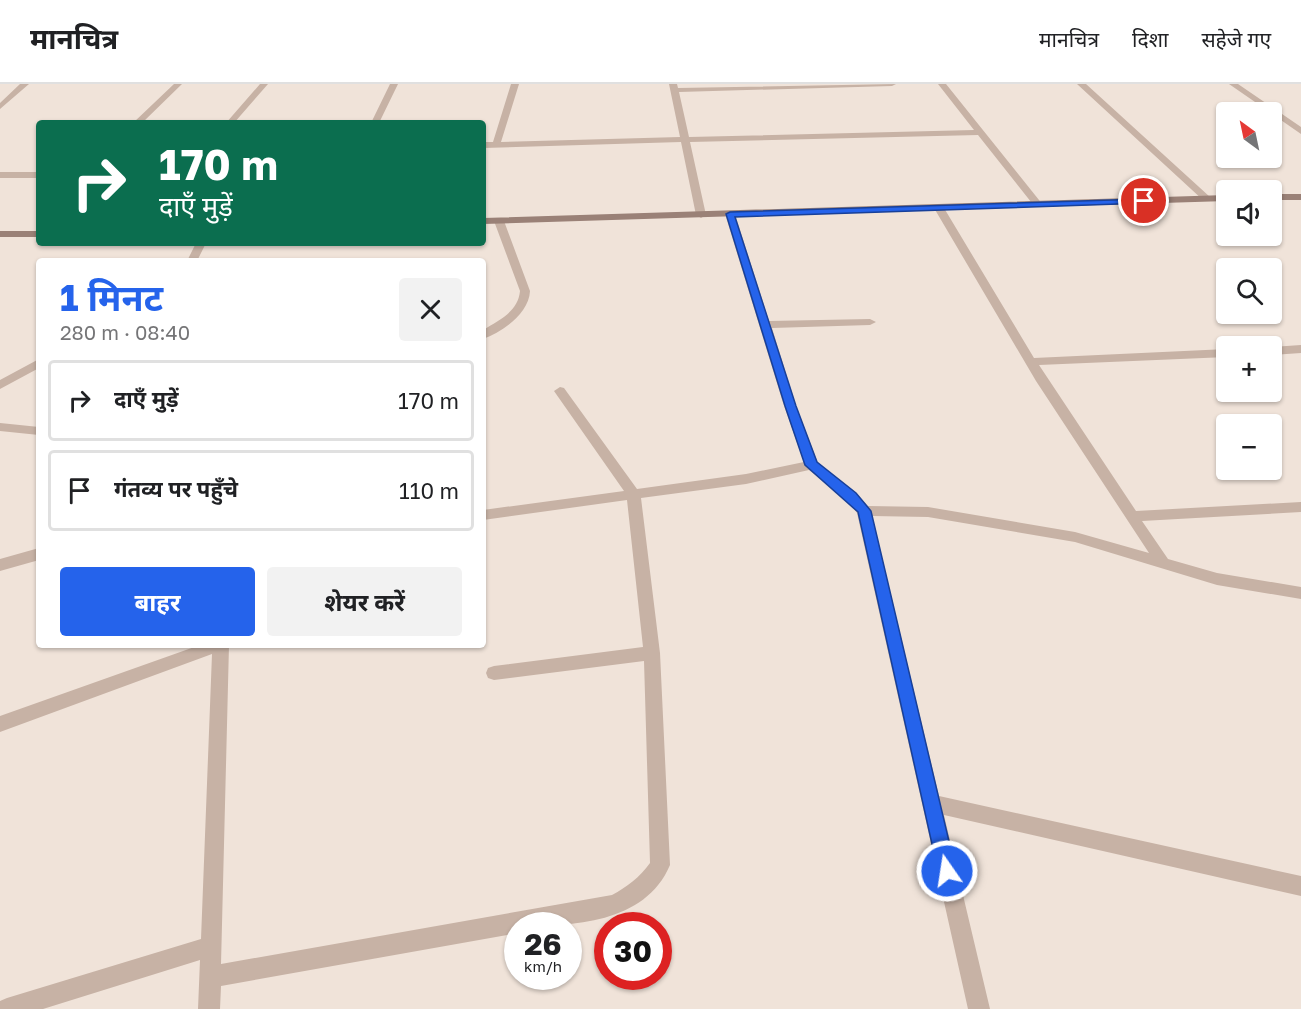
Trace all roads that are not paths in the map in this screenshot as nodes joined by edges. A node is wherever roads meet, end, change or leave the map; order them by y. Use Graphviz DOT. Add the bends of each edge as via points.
graph roads {
  1 [pos="25,84"];
  2 [pos="178,84"];
  3 [pos="264,84"];
  4 [pos="394,84"];
  5 [pos="515,84"];
  6 [pos="892,84"];
  7 [pos="942,84"];
  8 [pos="1081,84"];
  9 [pos="1233,84"];
  10 [pos="674,87"];
  11 [pos="0,107"];
  12 [pos="140,120"];
  13 [pos="233,120"];
  14 [pos="376,120"];
  15 [pos="1301,131"];
  16 [pos="981,132"];
  17 [pos="686,141"];
  18 [pos="486,145"];
  19 [pos="496,145"];
  20 [pos="0,175"];
  21 [pos="36,175"];
  22 [pos="1282,197"];
  23 [pos="1301,197"];
  24 [pos="1207,199"];
  25 [pos="1216,199"];
  26 [pos="1038,205"];
  27 [pos="939,208"];
  28 [pos="730,214"];
  29 [pos="701,215"];
  30 [pos="486,221"];
  31 [pos="499,221"];
  32 [pos="0,234"];
  33 [pos="36,234"];
  34 [pos="870,322"];
  35 [pos="766,325"];
  36 [pos="486,333"];
  37 [pos="1301,350"];
  38 [pos="1282,351"];
  39 [pos="1216,354"];
  40 [pos="1031,362"];
  41 [pos="36,365"];
  42 [pos="0,385"];
  43 [pos="560,391"];
  44 [pos="0,427"];
  45 [pos="36,431"];
  46 [pos="812,465"];
  47 [pos="634,495"];
  48 [pos="1301,507"];
  49 [pos="864,511"];
  50 [pos="486,515"];
  51 [pos="1132,516"];
  52 [pos="36,555"];
  53 [pos="1163,563"];
  54 [pos="0,564"];
  55 [pos="1301,592"];
  56 [pos="212,648"];
  57 [pos="220,648"];
  58 [pos="652,653"];
  59 [pos="494,673"];
  60 [pos="0,724"];
  61 [pos="931,803"];
  62 [pos="1301,886"];
  63 [pos="211,946"];
  64 [pos="210,977"];
  65 [pos="7,1009"];
  66 [pos="209,1009"];
  67 [pos="978,1009"];
  1 -- 11 [label="street"];
  2 -- 12 [label="street"];
  3 -- 13 [label="street"];
  4 -- 14 [label="street"];
  5 -- 19 [label="street"];
  6 -- 10 [label="street"];
  7 -- 16 [label="street"];
  8 -- 24 [label="street"];
  9 -- 15 [label="street"];
  10 -- 17 [label="street"];
  16 -- 17 [label="street"];
  16 -- 26 [label="street"];
  17 -- 19 [label="street"];
  17 -- 29 [label="street"];
  18 -- 19 [label="street"];
  20 -- 21 [label="street"];
  22 -- 23 [label="street"];
  24 -- 25 [label="street"];
  24 -- 26 [label="street"];
  26 -- 27 [label="street"];
  27 -- 28 [label="street"];
  27 -- 40 [label="street"];
  28 -- 29 [label="street"];
  28 -- 35 [label="street"];
  29 -- 31 [label="street"];
  30 -- 31 [label="street"];
  31 -- 36 [label="street" via="526,300 519,310"];
  32 -- 33 [label="street"];
  34 -- 35 [label="street"];
  35 -- 46 [label="street"];
  37 -- 38 [label="street"];
  39 -- 40 [label="street"];
  40 -- 51 [label="street"];
  41 -- 42 [label="street"];
  43 -- 47 [label="street"];
  44 -- 45 [label="street"];
  46 -- 47 [label="street"];
  46 -- 49 [label="street"];
  47 -- 50 [label="street"];
  47 -- 58 [label="street"];
  48 -- 51 [label="street"];
  49 -- 53 [label="street" via="928,512 1052,532"];
  49 -- 61 [label="street"];
  51 -- 53 [label="street"];
  52 -- 54 [label="street"];
  53 -- 55 [label="street" via="1217,579"];
  56 -- 60 [label="street"];
  57 -- 63 [label="street"];
  58 -- 59 [label="street"];
  58 -- 64 [label="street" via="660,865 638,893 615,905"];
  61 -- 62 [label="street"];
  61 -- 67 [label="street"];
  63 -- 64 [label="street"];
  63 -- 65 [label="street"];
  64 -- 66 [label="street"];
}
